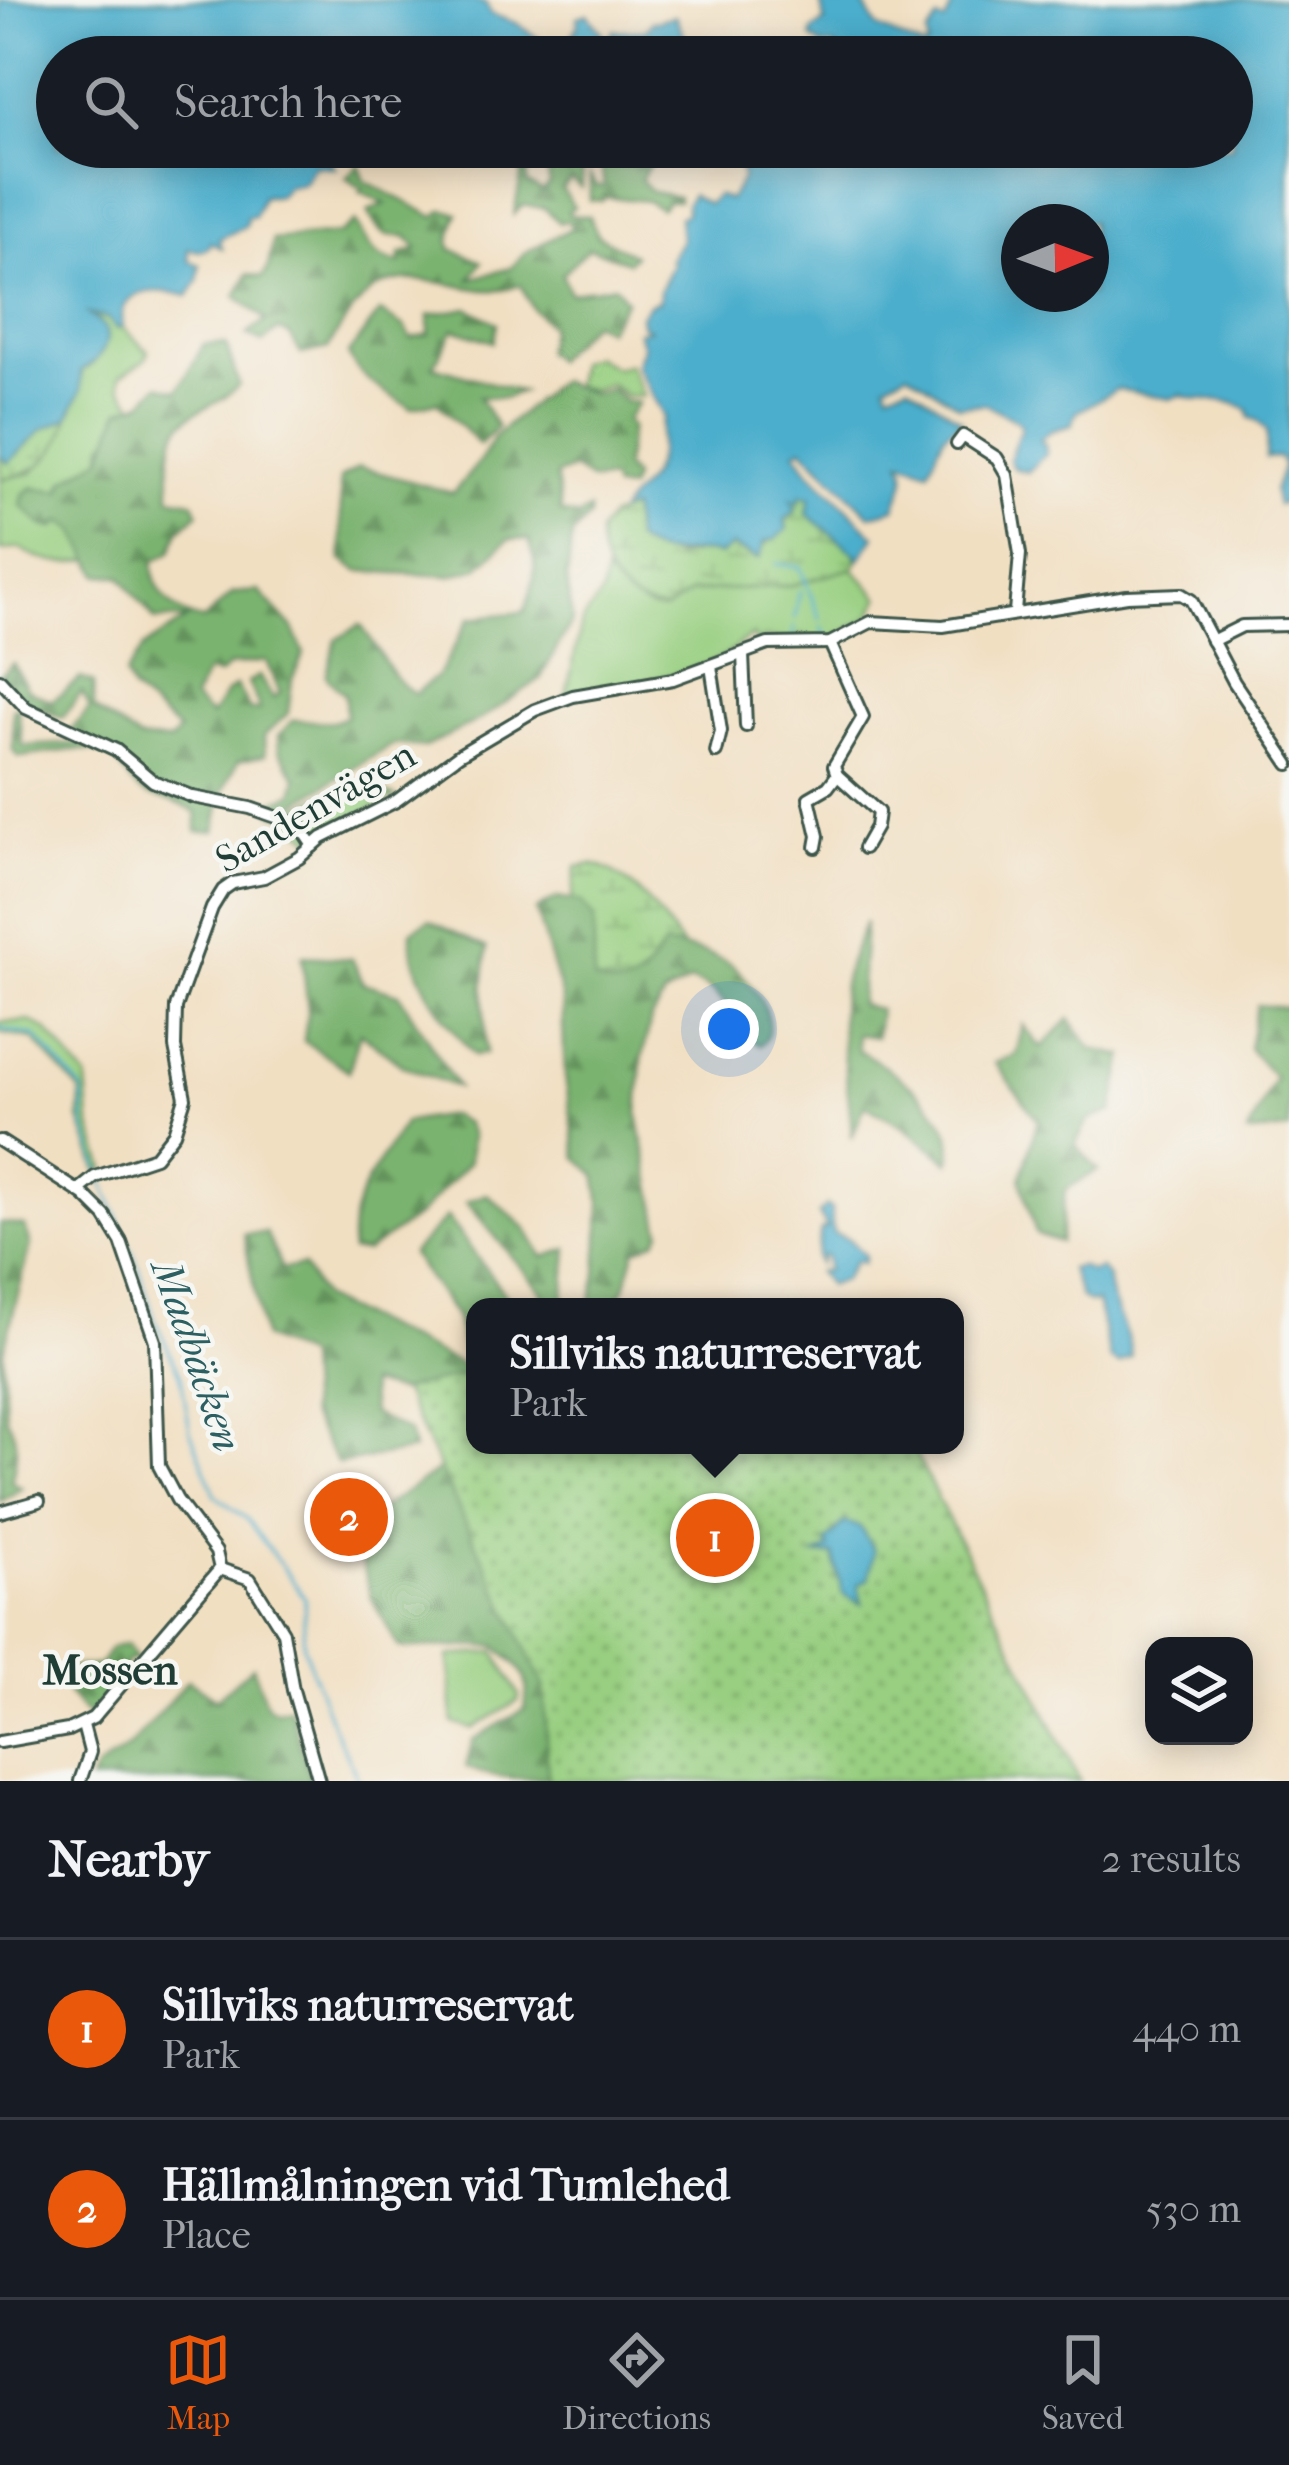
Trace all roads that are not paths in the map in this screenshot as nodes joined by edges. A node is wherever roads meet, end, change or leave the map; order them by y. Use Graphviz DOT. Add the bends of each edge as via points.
graph roads {
  1 [pos="956,444"];
  2 [pos="1015,612"];
  3 [pos="1289,626"];
  4 [pos="1212,641"];
  5 [pos="830,643"];
  6 [pos="743,654"];
  7 [pos="711,666"];
  8 [pos="0,680"];
  9 [pos="746,726"];
  10 [pos="716,752"];
  11 [pos="1289,764"];
  12 [pos="837,775"];
  13 [pos="314,846"];
  14 [pos="816,847"];
  15 [pos="864,848"];
  16 [pos="0,1141"];
  17 [pos="79,1190"];
  18 [pos="39,1501"];
  19 [pos="0,1512"];
  20 [pos="220,1569"];
  21 [pos="82,1725"];
  22 [pos="0,1742"];
  23 [pos="80,1781"];
  24 [pos="319,1781"];
  1 -- 2 [label="street" via="963,436 997,458 1007,475 1019,554"];
  2 -- 4 [label="street, Sandenvägen" via="1180,594"];
  2 -- 5 [label="street, Sandenvägen" via="943,626 871,622"];
  3 -- 4 [label="street" via="1242,626"];
  4 -- 11 [label="street, Sandenvägen"];
  5 -- 6 [label="street, Sandenvägen" via="767,644"];
  5 -- 12 [label="street" via="863,717 835,762"];
  6 -- 7 [label="street, Sandenvägen"];
  6 -- 9 [label="street"];
  7 -- 10 [label="street" via="721,731"];
  7 -- 13 [label="street, Sandenvägen" via="556,700"];
  8 -- 13 [label="street" via="26,708 116,749 153,781 299,825"];
  12 -- 14 [label="street" via="809,798"];
  12 -- 15 [label="street" via="878,812"];
  13 -- 17 [label="street, Sandenvägen" via="219,896 176,1007 186,1088 175,1130 147,1162"];
  16 -- 17 [label="street"];
  17 -- 20 [label="street" via="105,1216 130,1262 155,1341 159,1466"];
  18 -- 19 [label="street"];
  20 -- 21 [label="street"];
  20 -- 24 [label="street" via="250,1579 283,1632"];
  21 -- 22 [label="street"];
  21 -- 23 [label="street" via="90,1752"];
}
